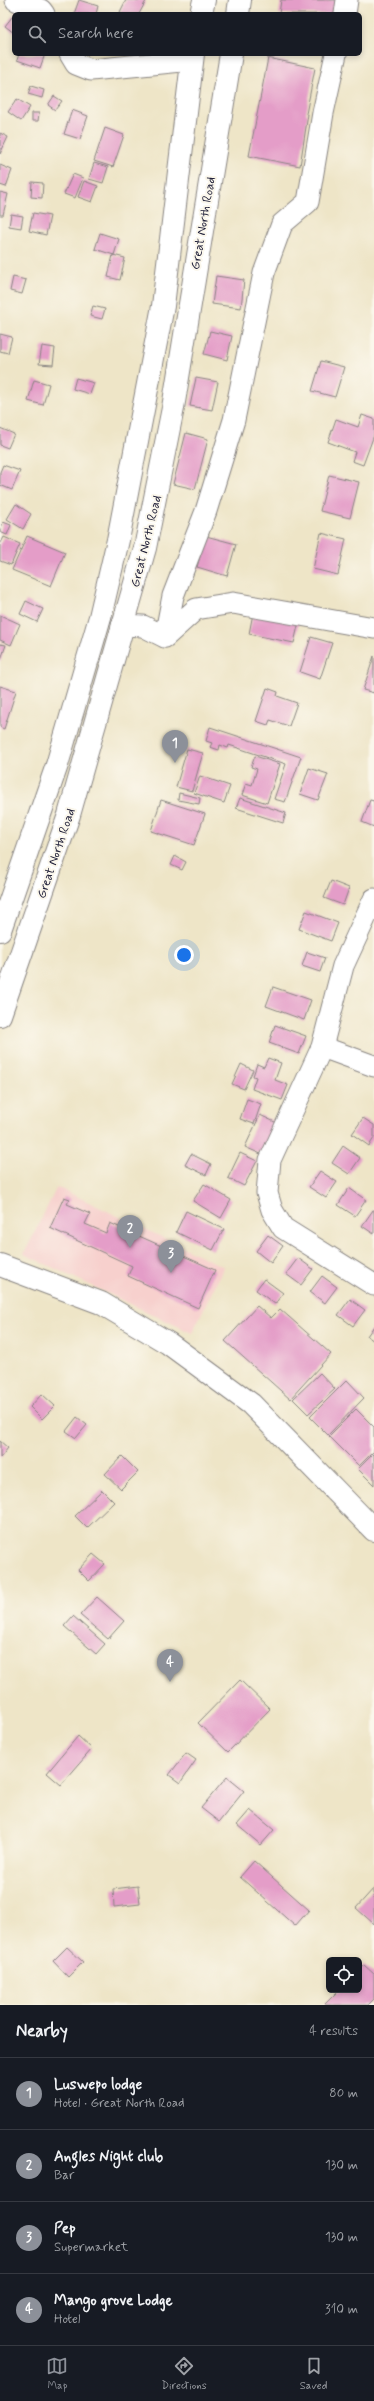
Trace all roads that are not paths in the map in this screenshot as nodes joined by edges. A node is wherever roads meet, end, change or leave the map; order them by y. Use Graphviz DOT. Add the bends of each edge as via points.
graph roads {
  1 [pos="16,0"];
  2 [pos="204,0"];
  3 [pos="240,0"];
  4 [pos="346,0"];
  5 [pos="42,12"];
  6 [pos="201,12"];
  7 [pos="238,12"];
  8 [pos="344,12"];
  9 [pos="71,56"];
  10 [pos="231,56"];
  11 [pos="336,56"];
  12 [pos="193,57"];
  13 [pos="122,625"];
  14 [pos="374,628"];
  15 [pos="164,637"];
  16 [pos="374,899"];
  17 [pos="0,930"];
  18 [pos="0,1015"];
  19 [pos="322,1047"];
  20 [pos="374,1066"];
  21 [pos="0,1265"];
  22 [pos="374,1285"];
  23 [pos="374,1530"];
  1 -- 5 [label="street"];
  2 -- 6 [label="main road"];
  3 -- 7 [label="main road"];
  4 -- 8 [label="street"];
  9 -- 12 [label="street" via="76,64 91,70"];
  10 -- 13 [label="main road, Great North Road" via="161,473 145,548"];
  11 -- 15 [label="street" via="308,202 282,224 264,273 234,420 206,511 173,596"];
  12 -- 17 [label="main road, Great North Road" via="163,306 118,540 100,617 57,765"];
  13 -- 15 [label="street" via="143,626"];
  13 -- 18 [label="main road, Great North Road" via="69,815"];
  14 -- 15 [label="street" via="234,603 196,609"];
  16 -- 19 [label="street" via="342,966"];
  19 -- 20 [label="street"];
  19 -- 22 [label="street" via="270,1160 267,1193 272,1210 283,1228"];
  21 -- 23 [label="main road" via="101,1303 168,1343 251,1404"];
}
